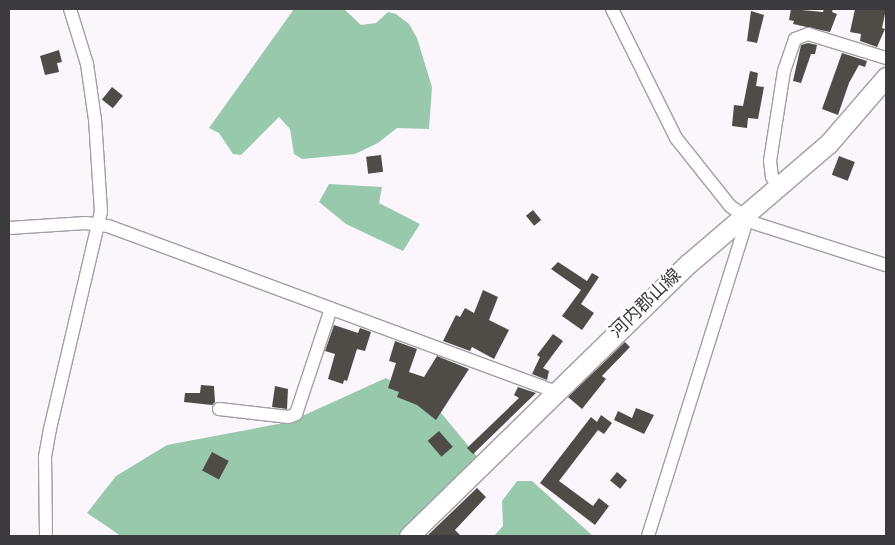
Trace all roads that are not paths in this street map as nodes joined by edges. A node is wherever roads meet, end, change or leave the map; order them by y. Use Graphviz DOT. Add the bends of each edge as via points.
graph roads {
  1 [pos="70,9"];
  2 [pos="612,9"];
  3 [pos="886,58"];
  4 [pos="886,77"];
  5 [pos="778,187"];
  6 [pos="745,219"];
  7 [pos="97,224"];
  8 [pos="9,228"];
  9 [pos="886,266"];
  10 [pos="331,309"];
  11 [pos="556,392"];
  12 [pos="219,409"];
  13 [pos="46,536"];
  14 [pos="410,536"];
  15 [pos="648,536"];
  1 -- 7 [label="street" via="87,64 95,120 101,197"];
  2 -- 6 [label="street" via="676,138 730,206"];
  3 -- 5 [label="street" via="808,34 795,40 784,71 770,161 772,177"];
  4 -- 5 [label="main road, 河内郡山線" via="828,144"];
  5 -- 6 [label="main road, 河内郡山線"];
  6 -- 9 [label="street"];
  6 -- 11 [label="main road, 河内郡山線" via="655,295"];
  6 -- 15 [label="street"];
  7 -- 8 [label="street"];
  7 -- 10 [label="street"];
  7 -- 13 [label="street" via="50,429 46,457"];
  10 -- 11 [label="street"];
  10 -- 12 [label="street" via="296,414 289,417"];
  11 -- 14 [label="main road, 河内郡山線"];
}
